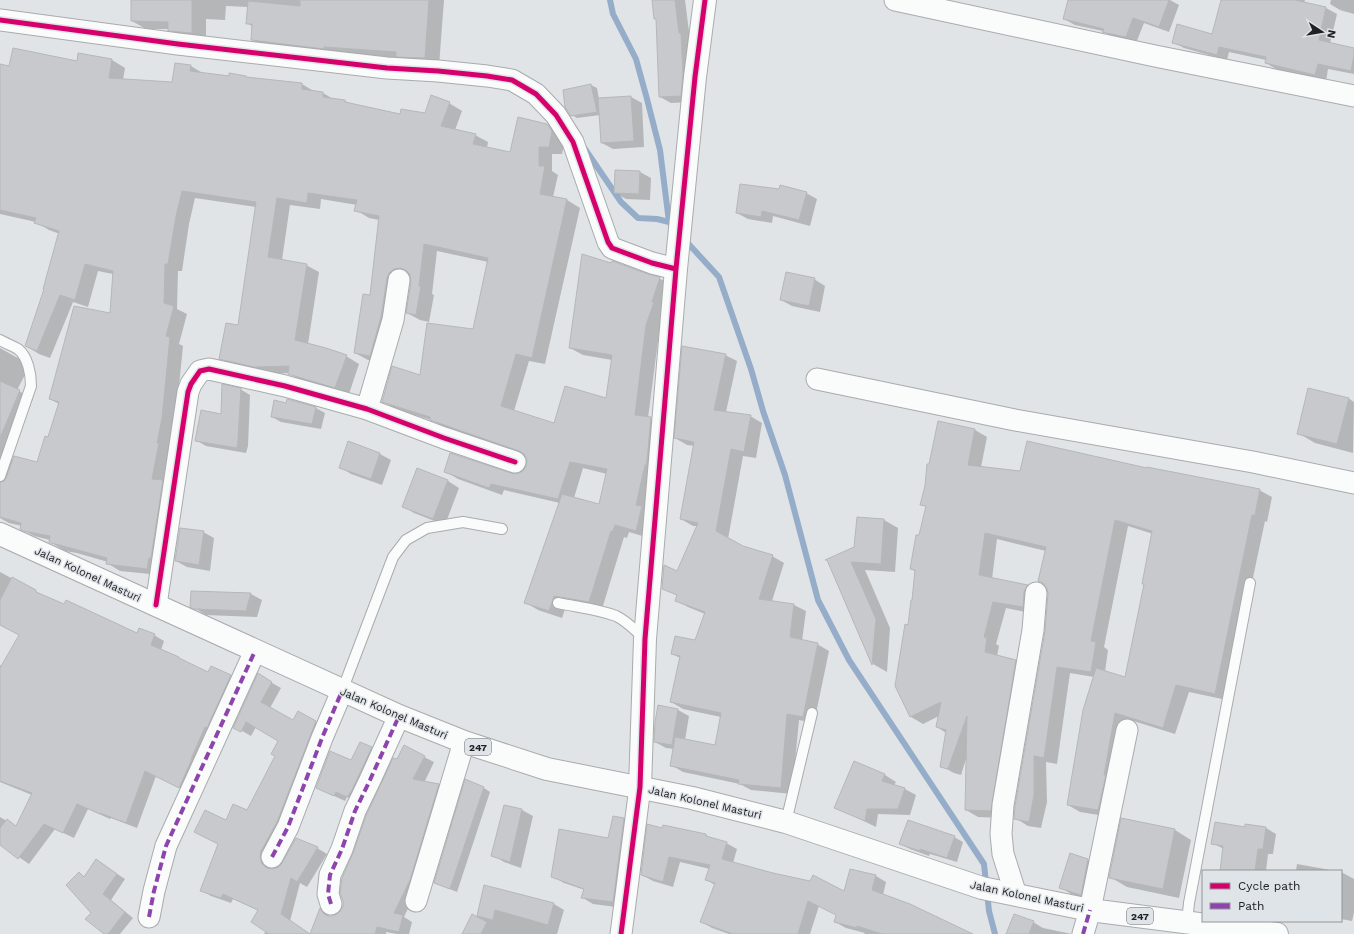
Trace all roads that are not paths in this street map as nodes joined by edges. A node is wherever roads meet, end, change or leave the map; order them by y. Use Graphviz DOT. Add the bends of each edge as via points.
graph roads {
  1 [pos="705,0"];
  2 [pos="895,0"];
  3 [pos="0,20"];
  4 [pos="1354,96"];
  5 [pos="676,269"];
  6 [pos="399,280"];
  7 [pos="0,340"];
  8 [pos="817,379"];
  9 [pos="366,409"];
  10 [pos="515,462"];
  11 [pos="0,476"];
  12 [pos="1354,483"];
  13 [pos="502,529"];
  14 [pos="0,534"];
  15 [pos="1250,583"];
  16 [pos="1036,593"];
  17 [pos="558,603"];
  18 [pos="156,605"];
  19 [pos="645,639"];
  20 [pos="255,651"];
  21 [pos="342,691"];
  22 [pos="812,713"];
  23 [pos="399,716"];
  24 [pos="1127,730"];
  25 [pos="464,742"];
  26 [pos="640,788"];
  27 [pos="786,822"];
  28 [pos="272,857"];
  29 [pos="1011,894"];
  30 [pos="416,901"];
  31 [pos="331,904"];
  32 [pos="1090,910"];
  33 [pos="148,917"];
  34 [pos="1187,922"];
  35 [pos="621,934"];
  36 [pos="1083,934"];
  37 [pos="1276,934"];
  1 -- 5 [label="main road"];
  2 -- 4 [label="street"];
  3 -- 5 [label="street" via="178,44 512,80 536,94 556,115 573,142 612,248"];
  5 -- 19 [label="main road"];
  6 -- 9 [label="street" via="393,320"];
  7 -- 11 [label="lane" via="18,350 31,375 31,386"];
  8 -- 12 [label="street" via="1014,420 1253,462"];
  9 -- 10 [label="street"];
  9 -- 18 [label="street" via="285,386 209,369 200,371 188,392"];
  13 -- 21 [label="lane" via="462,522 427,528 406,540 392,557"];
  14 -- 18 [label="main road, Jalan Kolonel Masturi / 247"];
  15 -- 34 [label="lane"];
  16 -- 29 [label="street" via="1033,630 1003,805 1001,834"];
  17 -- 19 [label="lane" via="617,616"];
  18 -- 20 [label="main road, Jalan Kolonel Masturi / 247"];
  19 -- 26 [label="main road"];
  20 -- 21 [label="main road, Jalan Kolonel Masturi / 247"];
  20 -- 33 [label="street" via="166,846"];
  21 -- 23 [label="main road, Jalan Kolonel Masturi / 247"];
  21 -- 28 [label="street" via="288,827"];
  22 -- 27 [label="lane"];
  23 -- 25 [label="main road, Jalan Kolonel Masturi / 247"];
  23 -- 31 [label="street" via="355,811 330,875 328,894"];
  24 -- 32 [label="street"];
  25 -- 26 [label="main road, Jalan Kolonel Masturi / 247" via="547,769"];
  25 -- 30 [label="street"];
  26 -- 27 [label="main road, Jalan Kolonel Masturi / 247" via="692,798"];
  26 -- 35 [label="street"];
  27 -- 29 [label="main road, Jalan Kolonel Masturi / 247" via="982,888"];
  29 -- 32 [label="main road, Jalan Kolonel Masturi / 247"];
  32 -- 34 [label="main road, Jalan Kolonel Masturi / 247"];
  32 -- 36 [label="street"];
  34 -- 37 [label="main road, Jalan Kolonel Masturi / 247"];
}
